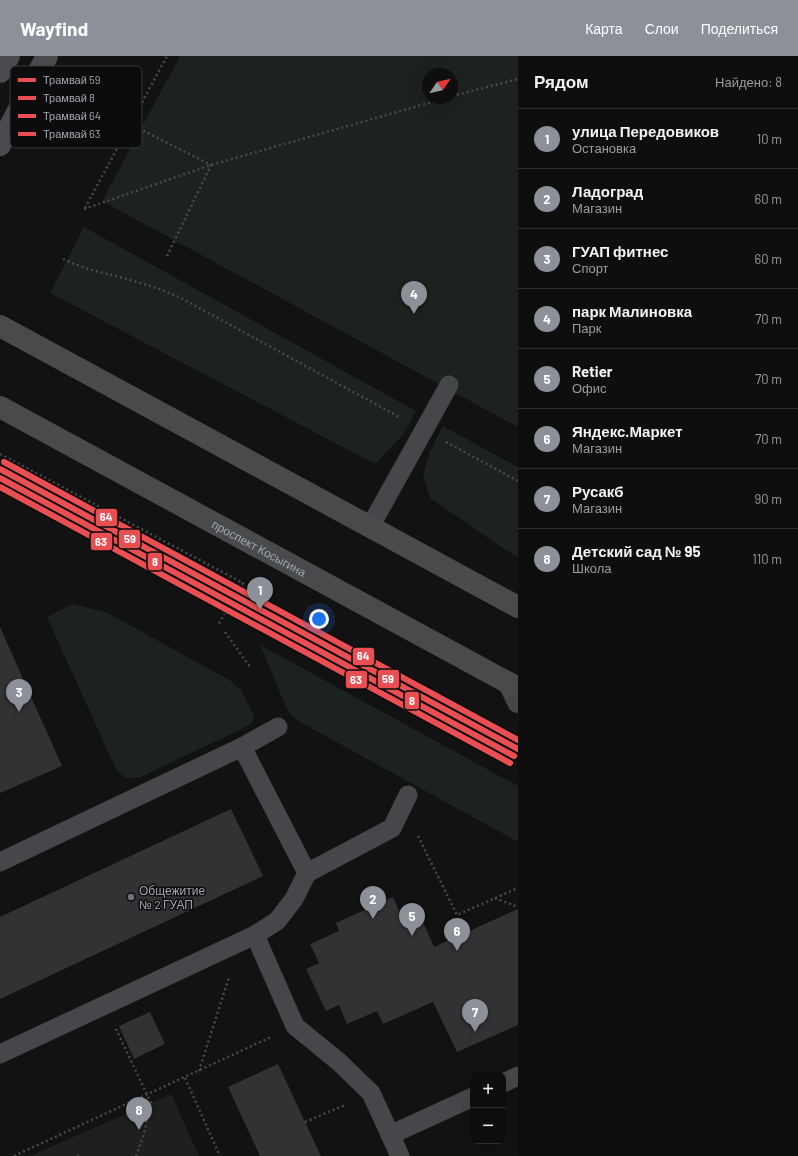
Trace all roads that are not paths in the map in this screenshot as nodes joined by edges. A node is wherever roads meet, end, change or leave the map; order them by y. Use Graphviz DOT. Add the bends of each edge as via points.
graph roads {
  1 [pos="9,56"];
  2 [pos="47,56"];
  3 [pos="42,66"];
  4 [pos="0,72"];
  5 [pos="10,126"];
  6 [pos="0,145"];
  7 [pos="0,326"];
  8 [pos="449,385"];
  9 [pos="0,407"];
  10 [pos="370,527"];
  11 [pos="518,607"];
  12 [pos="513,686"];
  13 [pos="518,702"];
  14 [pos="278,727"];
  15 [pos="242,747"];
  16 [pos="408,795"];
  17 [pos="0,862"];
  18 [pos="307,872"];
  19 [pos="247,939"];
  20 [pos="0,1054"];
  21 [pos="518,1076"];
  22 [pos="506,1082"];
  23 [pos="470,1097"];
  24 [pos="390,1135"];
  25 [pos="400,1156"];
  1 -- 4 [label="main road"];
  2 -- 3 [label="main road"];
  5 -- 6 [label="main road"];
  7 -- 10 [label="main road"];
  8 -- 10 [label="lane"];
  9 -- 12 [label="main road, проспект Косыгина"];
  10 -- 11 [label="main road"];
  12 -- 13 [label="street"];
  14 -- 15 [label="lane"];
  15 -- 17 [label="lane"];
  15 -- 18 [label="lane"];
  16 -- 18 [label="lane" via="392,828"];
  18 -- 19 [label="lane" via="294,899 277,920"];
  19 -- 20 [label="lane"];
  19 -- 24 [label="lane" via="295,1026 339,1062 371,1093"];
  21 -- 22 [label="lane"];
  23 -- 24 [label="lane"];
  24 -- 25 [label="lane"];
}
